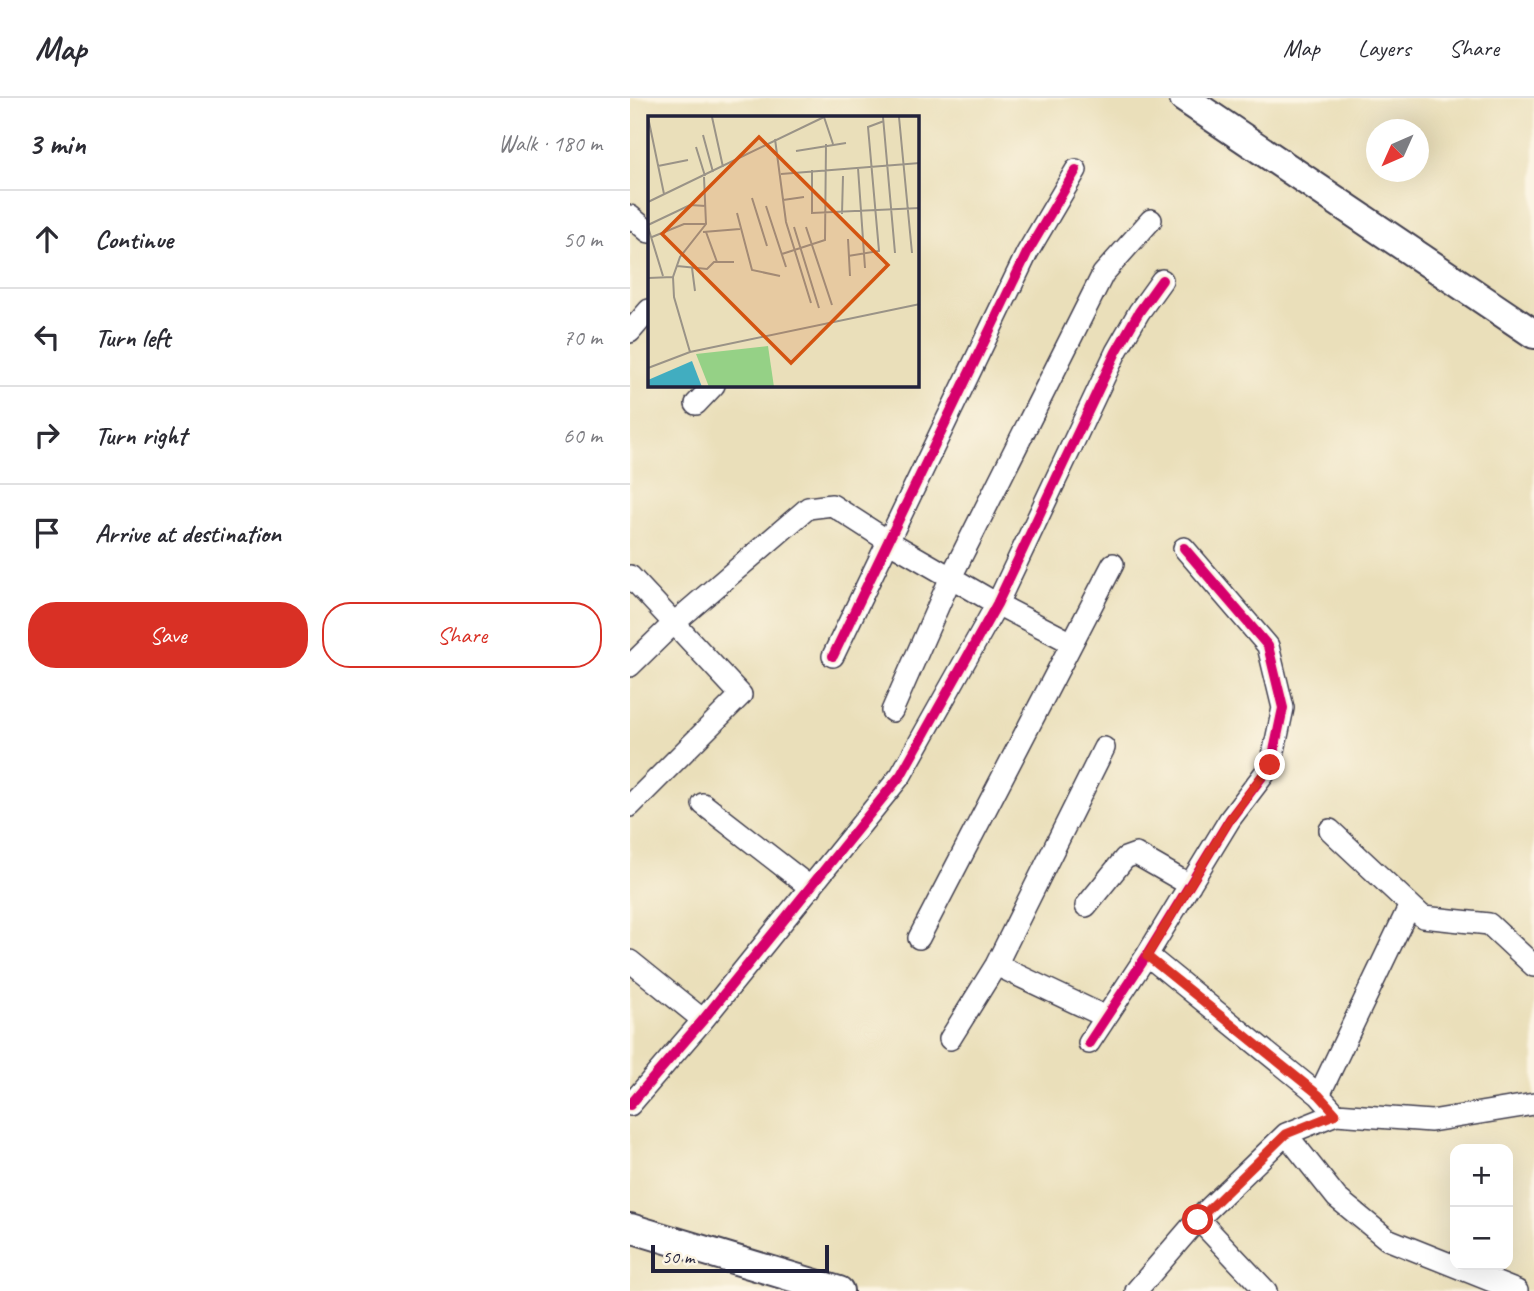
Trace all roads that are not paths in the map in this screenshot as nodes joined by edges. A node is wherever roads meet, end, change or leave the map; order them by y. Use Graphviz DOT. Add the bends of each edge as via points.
graph roads {
  1 [pos="1184,98"];
  2 [pos="1076,170"];
  3 [pos="630,216"];
  4 [pos="1151,220"];
  5 [pos="648,231"];
  6 [pos="1162,280"];
  7 [pos="648,311"];
  8 [pos="630,332"];
  9 [pos="1534,334"];
  10 [pos="712,387"];
  11 [pos="696,404"];
  12 [pos="888,541"];
  13 [pos="1184,548"];
  14 [pos="1113,564"];
  15 [pos="630,576"];
  16 [pos="951,577"];
  17 [pos="997,604"];
  18 [pos="673,624"];
  19 [pos="1072,643"];
  20 [pos="833,656"];
  21 [pos="630,666"];
  22 [pos="892,711"];
  23 [pos="1104,748"];
  24 [pos="703,804"];
  25 [pos="630,806"];
  26 [pos="1330,830"];
  27 [pos="1190,885"];
  28 [pos="811,888"];
  29 [pos="1410,905"];
  30 [pos="1086,906"];
  31 [pos="919,938"];
  32 [pos="1147,956"];
  33 [pos="630,961"];
  34 [pos="996,965"];
  35 [pos="1534,966"];
  36 [pos="1106,1017"];
  37 [pos="703,1020"];
  38 [pos="950,1039"];
  39 [pos="1089,1042"];
  40 [pos="1319,1095"];
  41 [pos="1534,1104"];
  42 [pos="630,1105"];
  43 [pos="1336,1114"];
  44 [pos="1286,1134"];
  45 [pos="1198,1220"];
  46 [pos="630,1228"];
  47 [pos="839,1291"];
  48 [pos="1136,1291"];
  49 [pos="1266,1291"];
  50 [pos="1517,1291"];
  1 -- 9 [label="main road"];
  2 -- 12 [label="street" via="1027,253"];
  3 -- 5 [label="street"];
  4 -- 16 [label="street" via="1103,274"];
  6 -- 17 [label="street" via="1116,352"];
  7 -- 8 [label="street"];
  10 -- 11 [label="street"];
  12 -- 16 [label="street"];
  12 -- 18 [label="street" via="832,505 808,508"];
  12 -- 20 [label="street"];
  13 -- 27 [label="street" via="1268,646 1283,708 1270,765"];
  14 -- 19 [label="street"];
  15 -- 18 [label="street"];
  16 -- 17 [label="street"];
  16 -- 22 [label="street"];
  17 -- 19 [label="street"];
  17 -- 28 [label="street" via="901,775"];
  18 -- 21 [label="street"];
  18 -- 25 [label="street" via="741,695"];
  19 -- 31 [label="street"];
  23 -- 34 [label="street"];
  24 -- 28 [label="street"];
  26 -- 29 [label="street"];
  27 -- 30 [label="street" via="1136,855 1125,858"];
  27 -- 32 [label="street"];
  28 -- 37 [label="street"];
  29 -- 35 [label="street" via="1423,917 1489,924"];
  29 -- 40 [label="street"];
  32 -- 36 [label="street"];
  32 -- 40 [label="street"];
  33 -- 37 [label="street"];
  34 -- 36 [label="street"];
  34 -- 38 [label="street"];
  36 -- 39 [label="street"];
  37 -- 42 [label="street"];
  40 -- 43 [label="street"];
  41 -- 43 [label="street" via="1431,1121"];
  43 -- 44 [label="street"];
  44 -- 45 [label="street"];
  44 -- 50 [label="street" via="1337,1198 1387,1239"];
  45 -- 48 [label="street"];
  45 -- 49 [label="street"];
  46 -- 47 [label="main road"];
}
